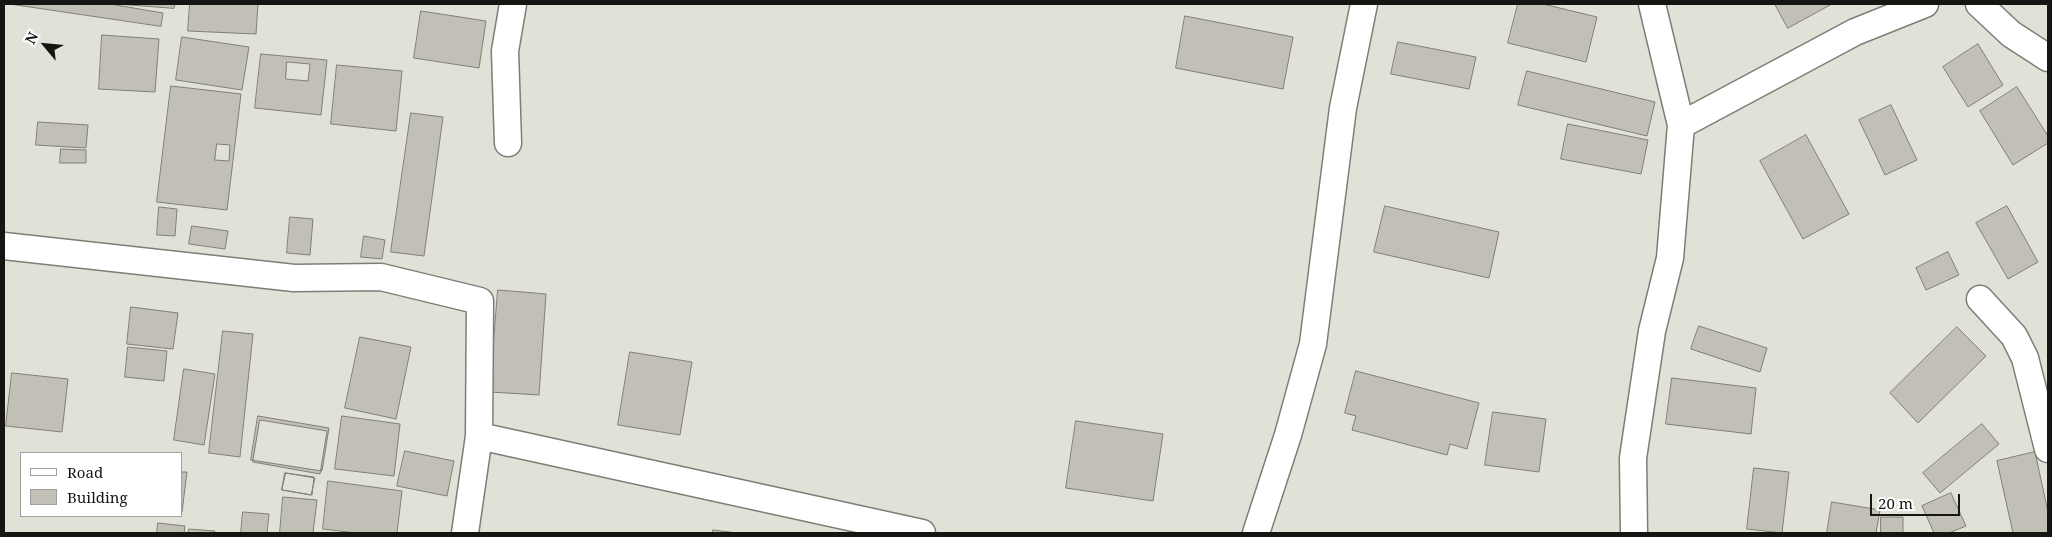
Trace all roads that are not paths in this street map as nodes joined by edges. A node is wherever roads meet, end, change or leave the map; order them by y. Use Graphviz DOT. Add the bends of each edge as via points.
graph roads {
  1 [pos="513,4"];
  2 [pos="1364,4"];
  3 [pos="1652,4"];
  4 [pos="1925,4"];
  5 [pos="1979,4"];
  6 [pos="2048,58"];
  7 [pos="1681,125"];
  8 [pos="508,143"];
  9 [pos="4,246"];
  10 [pos="1980,299"];
  11 [pos="479,436"];
  12 [pos="2048,449"];
  13 [pos="465,533"];
  14 [pos="922,533"];
  15 [pos="1256,533"];
  16 [pos="1634,533"];
  1 -- 8 [label="street" via="505,51"];
  2 -- 15 [label="street" via="1342,108 1313,344"];
  3 -- 7 [label="street"];
  4 -- 7 [label="street" via="1855,32"];
  5 -- 6 [label="street" via="2011,34"];
  7 -- 16 [label="street" via="1670,258 1652,330 1633,458"];
  9 -- 11 [label="street" via="294,278 381,277 480,301"];
  10 -- 12 [label="street" via="2014,336 2025,358"];
  11 -- 13 [label="street"];
  11 -- 14 [label="street"];
}
